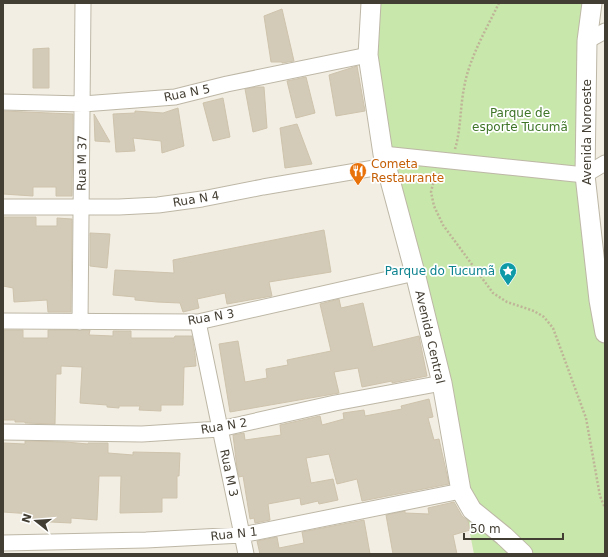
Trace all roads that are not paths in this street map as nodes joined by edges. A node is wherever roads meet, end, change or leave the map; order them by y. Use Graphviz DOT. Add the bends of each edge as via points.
graph roads {
  1 [pos="83,3"];
  2 [pos="371,3"];
  3 [pos="592,3"];
  4 [pos="605,31"];
  5 [pos="588,41"];
  6 [pos="368,55"];
  7 [pos="3,102"];
  8 [pos="83,104"];
  9 [pos="384,160"];
  10 [pos="605,163"];
  11 [pos="585,175"];
  12 [pos="3,207"];
  13 [pos="81,207"];
  14 [pos="415,273"];
  15 [pos="602,298"];
  16 [pos="3,321"];
  17 [pos="80,322"];
  18 [pos="198,322"];
  19 [pos="605,333"];
  20 [pos="442,383"];
  21 [pos="220,429"];
  22 [pos="3,432"];
  23 [pos="461,491"];
  24 [pos="242,535"];
  25 [pos="3,542"];
  26 [pos="246,554"];
  27 [pos="523,554"];
  1 -- 8 [label="street, Rua M 37"];
  2 -- 6 [label="street, Avenida Central"];
  3 -- 5 [label="street, Avenida Noroeste"];
  4 -- 5 [label="street"];
  5 -- 11 [label="street, Avenida Noroeste"];
  6 -- 8 [label="street, Rua N 5" via="227,84 176,98"];
  6 -- 9 [label="street, Avenida Central"];
  7 -- 8 [label="street, Rua N 5"];
  8 -- 13 [label="street, Rua M 37"];
  9 -- 11 [label="street, Rua N 4" via="449,161"];
  9 -- 13 [label="street, Rua N 4" via="202,199 166,204"];
  9 -- 14 [label="street, Avenida Central"];
  10 -- 11 [label="street"];
  11 -- 15 [label="street, Avenida Noroeste"];
  12 -- 13 [label="street, Rua N 4"];
  13 -- 17 [label="street, Rua M 37"];
  14 -- 18 [label="street, Rua N 3"];
  14 -- 20 [label="street, Avenida Central"];
  15 -- 19 [label="street, Avenida Noroeste"];
  16 -- 17 [label="street, Rua N 3"];
  17 -- 18 [label="street, Rua N 3"];
  18 -- 21 [label="street, Rua M 3"];
  20 -- 21 [label="street, Rua N 2" via="335,403"];
  20 -- 23 [label="street, Avenida Central"];
  21 -- 22 [label="street, Rua N 2" via="142,434"];
  21 -- 24 [label="street, Rua M 3"];
  23 -- 24 [label="street, Rua N 1"];
  23 -- 27 [label="street, Avenida Central" via="472,510"];
  24 -- 25 [label="street, Rua N 1" via="146,540"];
  24 -- 26 [label="street, Rua M 3"];
}
